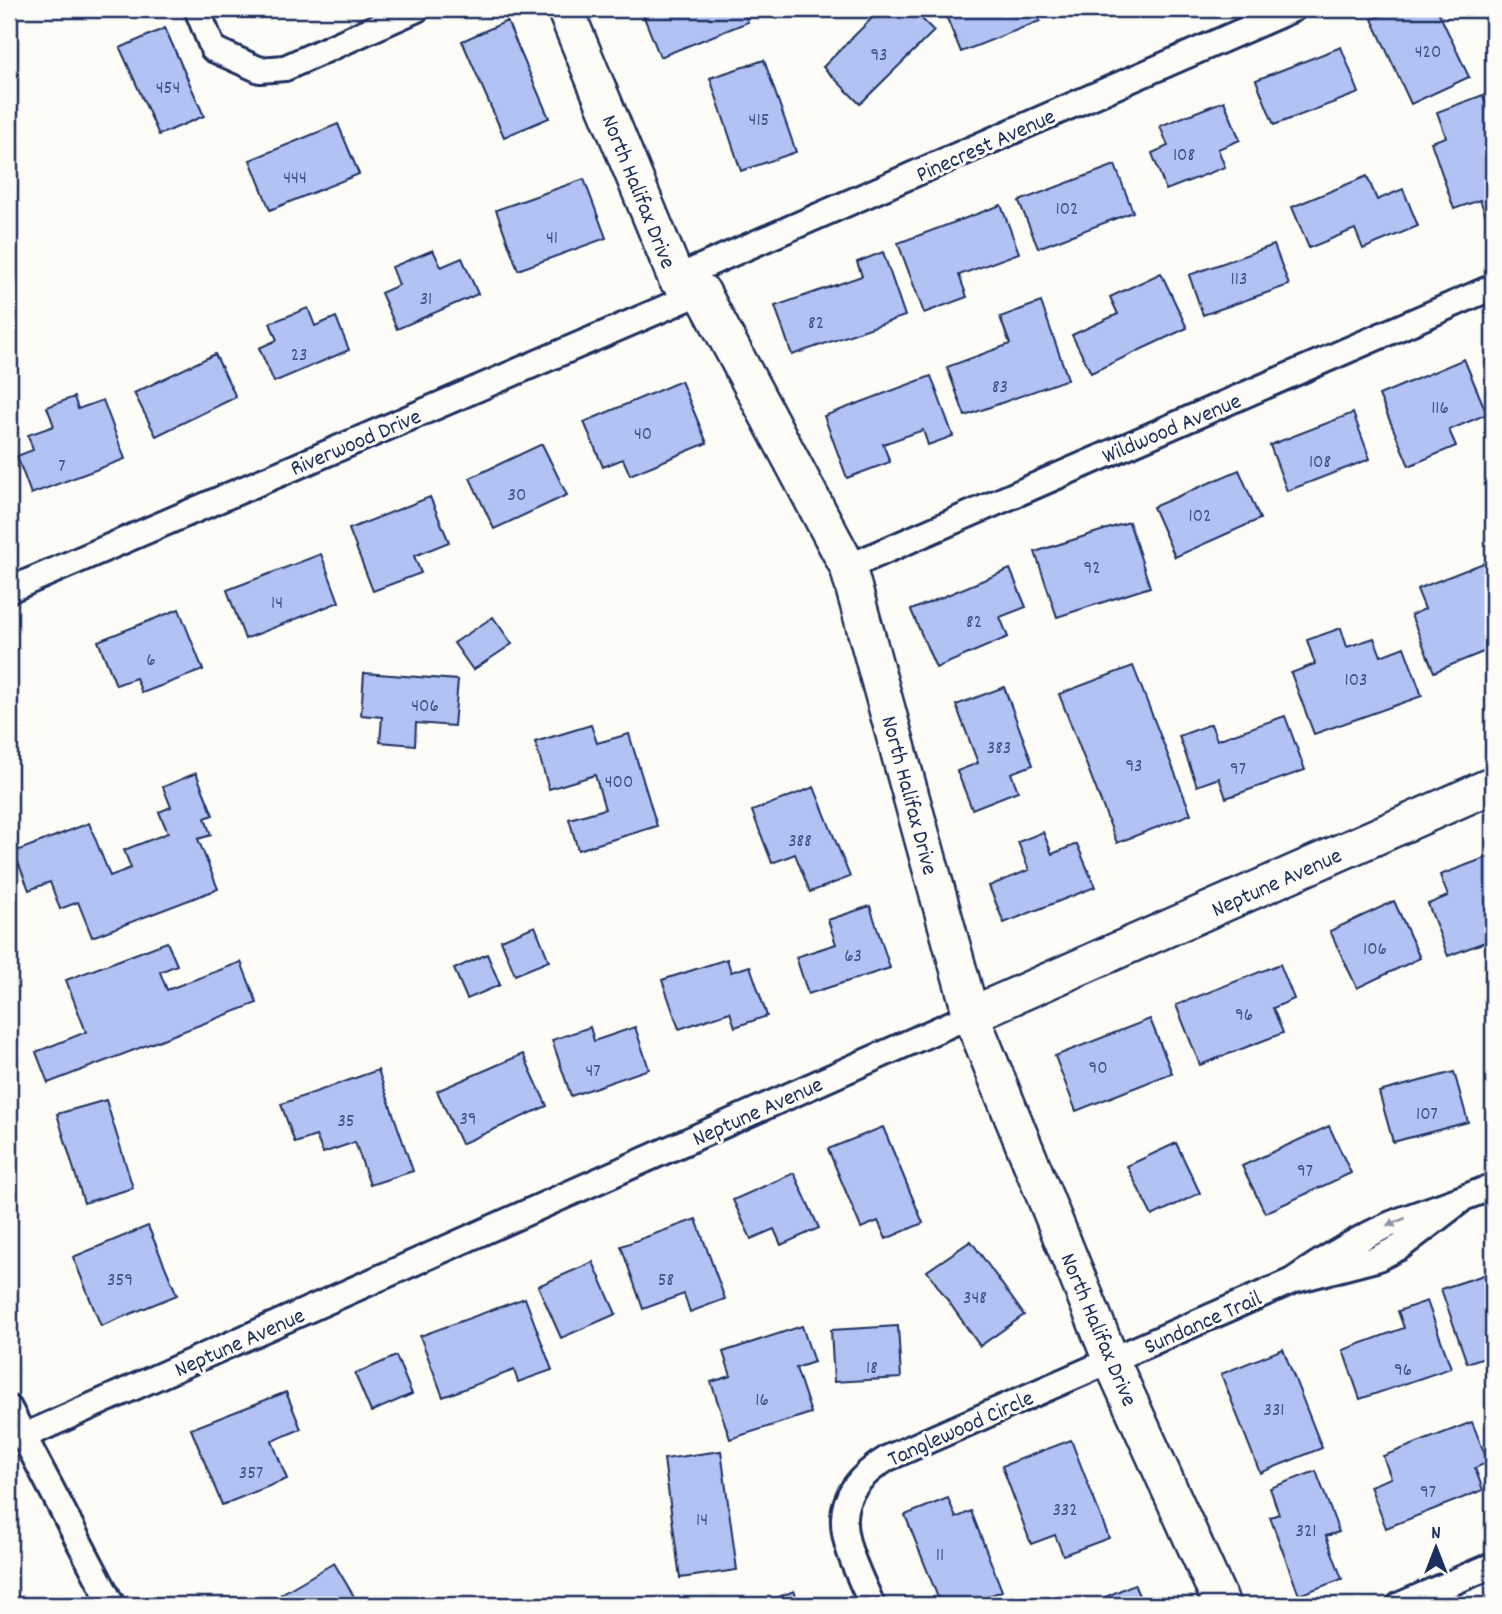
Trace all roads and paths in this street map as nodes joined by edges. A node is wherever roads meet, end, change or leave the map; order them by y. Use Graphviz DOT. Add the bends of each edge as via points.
graph roads {
  1 [pos="197,9"];
  2 [pos="417,9"];
  3 [pos="565,9"];
  4 [pos="1293,9"];
  5 [pos="689,285"];
  6 [pos="1493,287"];
  7 [pos="848,567"];
  8 [pos="9,590"];
  9 [pos="1493,785"];
  10 [pos="971,1015"];
  11 [pos="1493,1186"];
  12 [pos="1111,1360"];
  13 [pos="9,1408"];
  14 [pos="22,1437"];
  15 [pos="1493,1565"];
  16 [pos="112,1605"];
  17 [pos="872,1605"];
  18 [pos="1222,1605"];
  19 [pos="1400,1605"];
  1 -- 2 [label="street" via="213,49 260,70 285,68"];
  3 -- 5 [label="street, North Halifax Drive"];
  4 -- 5 [label="street, Pinecrest Avenue"];
  5 -- 7 [label="street, North Halifax Drive"];
  5 -- 8 [label="street, Riverwood Drive"];
  6 -- 7 [label="street, Wildwood Avenue"];
  7 -- 10 [label="street, North Halifax Drive"];
  9 -- 10 [label="street, Neptune Avenue"];
  10 -- 12 [label="street, North Halifax Drive"];
  10 -- 14 [label="street, Neptune Avenue"];
  11 -- 12 [label="street, Sundance Trail" via="1378,1230 1292,1281"];
  12 -- 17 [label="street, Tanglewood Circle" via="888,1458 857,1482 848,1498 843,1532"];
  12 -- 18 [label="street, North Halifax Drive"];
  13 -- 14 [label="street"];
  14 -- 16 [label="street"];
  15 -- 19 [label="street"];
}
